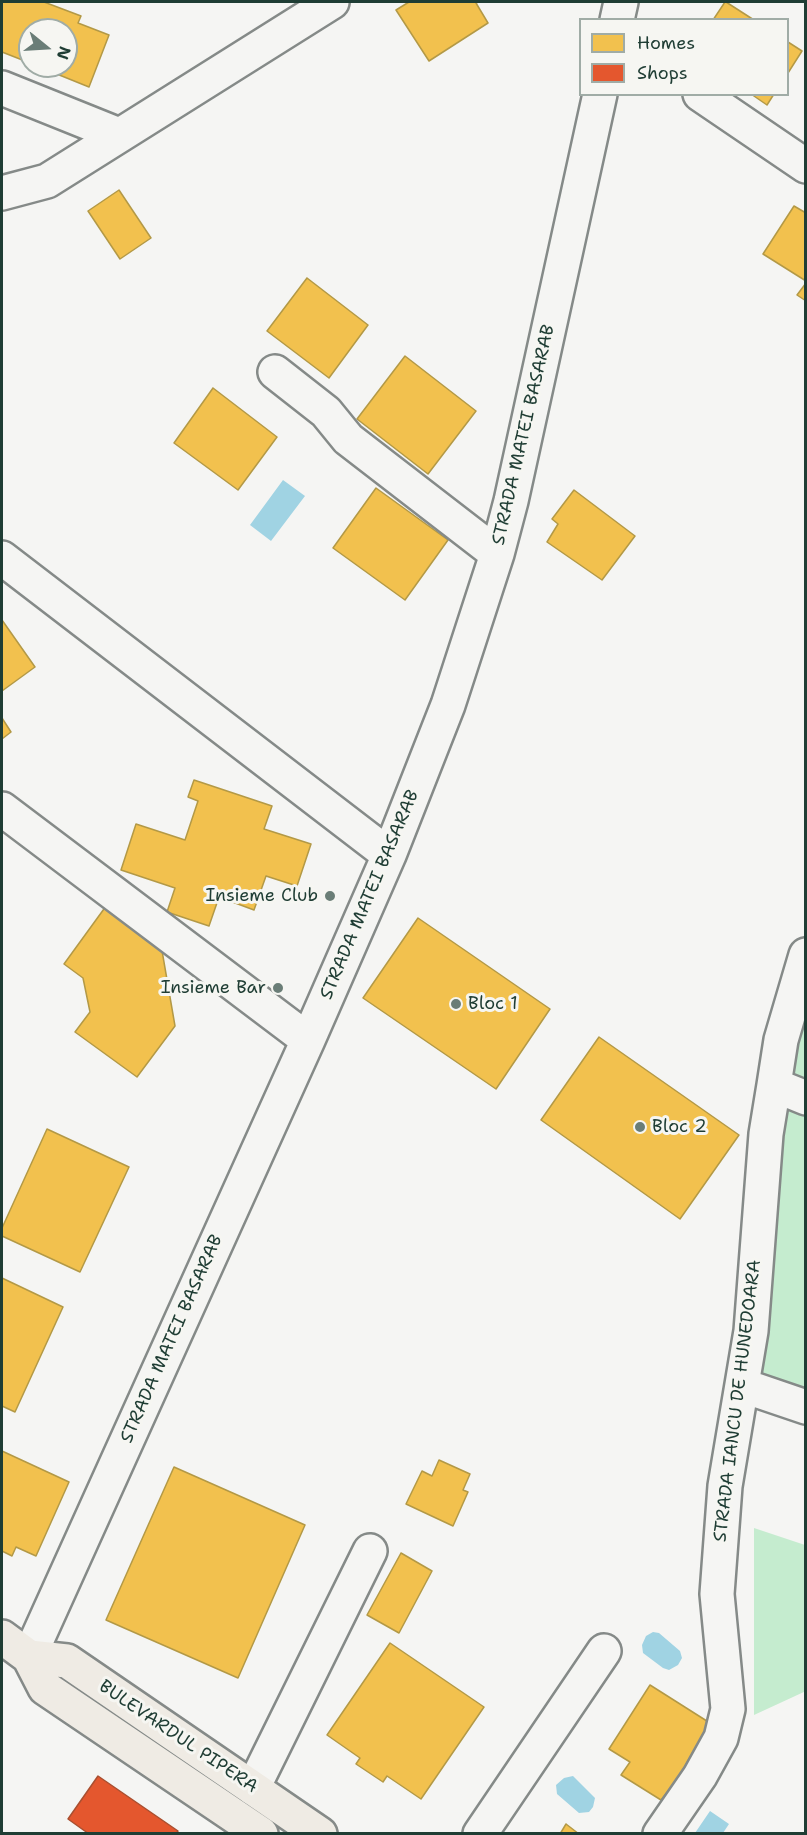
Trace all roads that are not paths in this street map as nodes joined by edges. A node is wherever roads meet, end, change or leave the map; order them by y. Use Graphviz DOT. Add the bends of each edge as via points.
graph roads {
  1 [pos="332,2"];
  2 [pos="621,2"];
  3 [pos="617,18"];
  4 [pos="2,88"];
  5 [pos="600,96"];
  6 [pos="703,96"];
  7 [pos="119,135"];
  8 [pos="806,166"];
  9 [pos="2,193"];
  10 [pos="274,372"];
  11 [pos="497,554"];
  12 [pos="2,558"];
  13 [pos="2,809"];
  14 [pos="389,855"];
  15 [pos="806,955"];
  16 [pos="308,1040"];
  17 [pos="774,1085"];
  18 [pos="806,1098"];
  19 [pos="744,1386"];
  20 [pos="806,1407"];
  21 [pos="370,1551"];
  22 [pos="2,1637"];
  23 [pos="604,1651"];
  24 [pos="29,1657"];
  25 [pos="253,1788"];
  26 [pos="261,1833"];
  27 [pos="320,1833"];
  28 [pos="480,1833"];
  29 [pos="660,1833"];
  1 -- 7 [label="street"];
  2 -- 3 [label="street"];
  4 -- 7 [label="street"];
  5 -- 11 [label="street, STRADA MATEI BASARAB"];
  6 -- 8 [label="street"];
  7 -- 9 [label="street" via="47,181"];
  10 -- 11 [label="street" via="326,412 348,439"];
  11 -- 14 [label="street, STRADA MATEI BASARAB" via="448,705"];
  12 -- 14 [label="street"];
  13 -- 16 [label="street"];
  14 -- 16 [label="street, STRADA MATEI BASARAB"];
  15 -- 17 [label="street, STRADA IANCU DE HUNEDOARA" via="781,1040"];
  16 -- 24 [label="street, STRADA MATEI BASARAB"];
  17 -- 18 [label="street"];
  17 -- 19 [label="street, STRADA IANCU DE HUNEDOARA" via="766,1134"];
  19 -- 20 [label="street"];
  19 -- 29 [label="street, STRADA IANCU DE HUNEDOARA" via="725,1486 718,1557 720,1635 728,1709 721,1738"];
  21 -- 25 [label="street"];
  22 -- 24 [label="main road, BULEVARDUL PIPERA"];
  23 -- 28 [label="street"];
  24 -- 25 [label="main road, BULEVARDUL PIPERA" via="67,1661"];
  24 -- 26 [label="main road, BULEVARDUL PIPERA" via="45,1688"];
  25 -- 27 [label="main road, BULEVARDUL PIPERA"];
}
